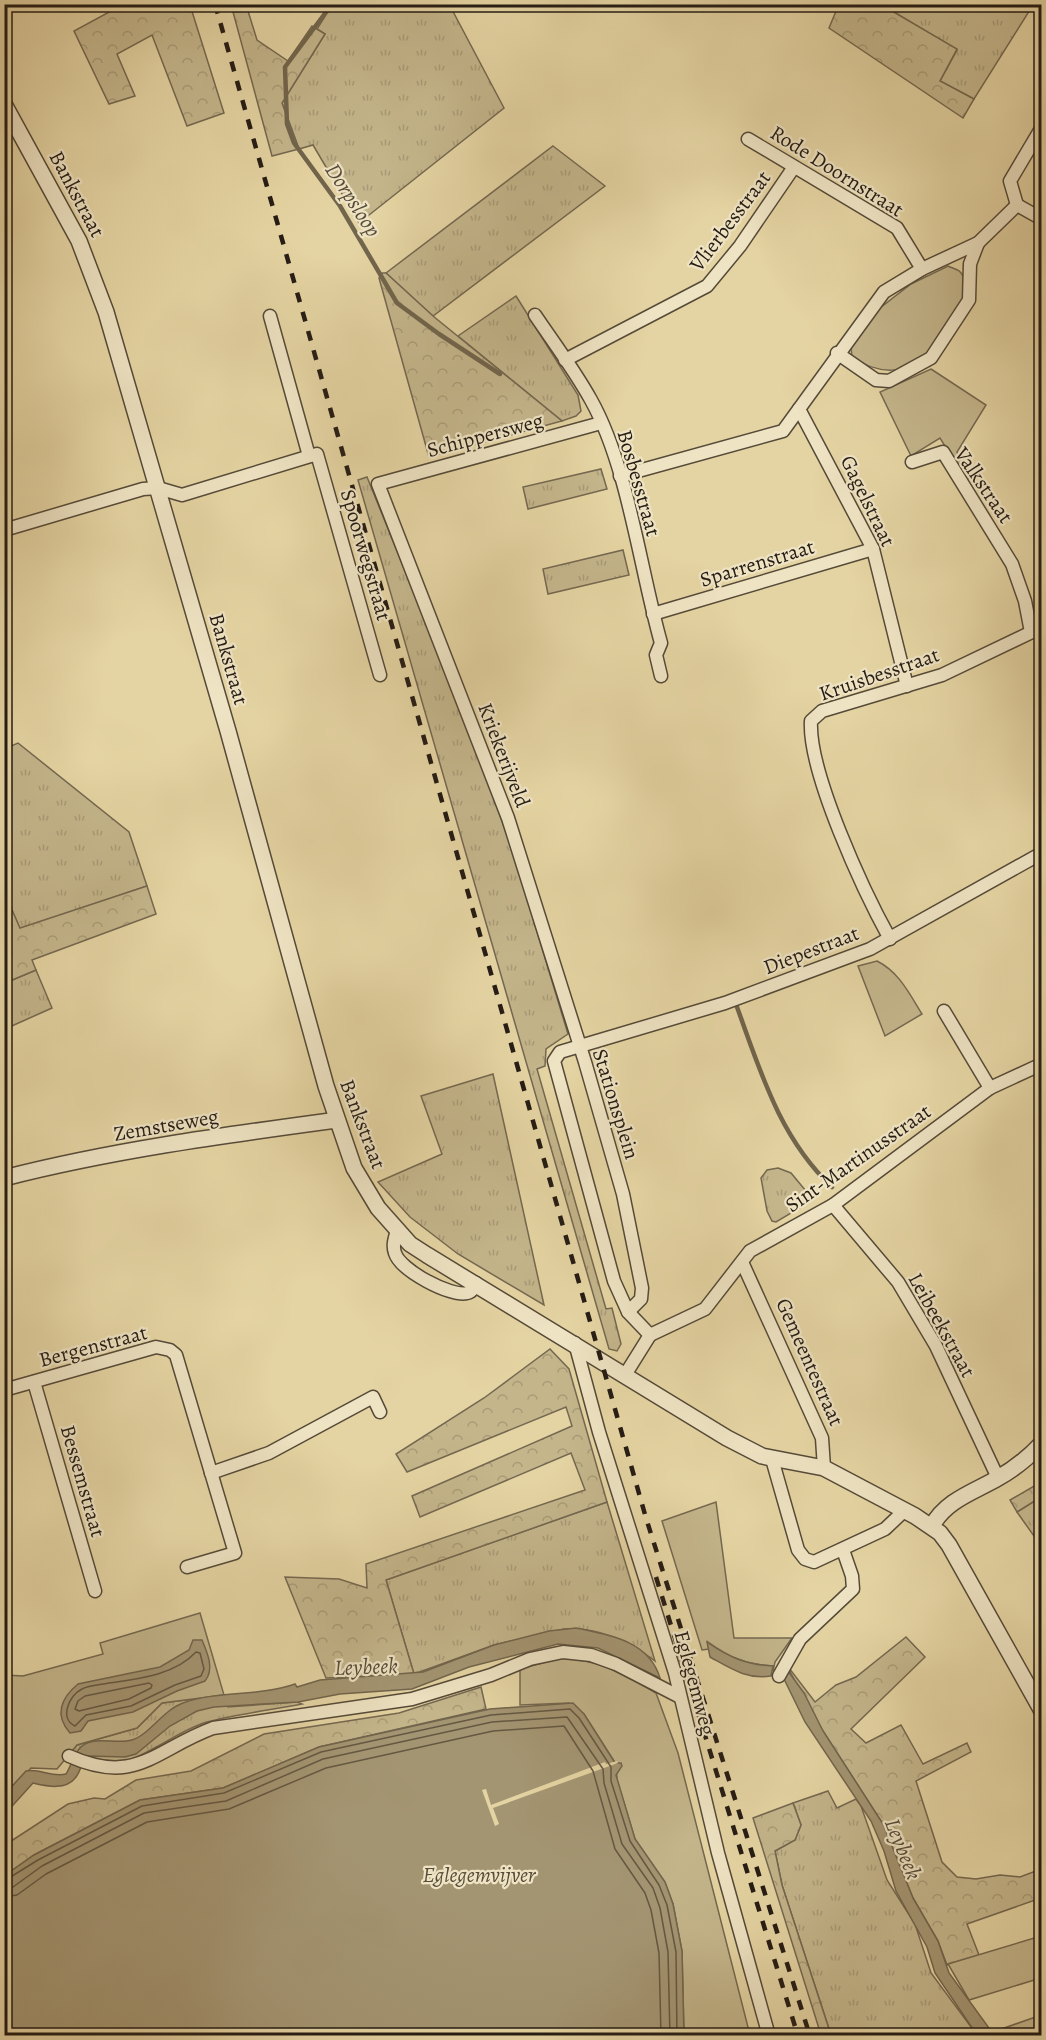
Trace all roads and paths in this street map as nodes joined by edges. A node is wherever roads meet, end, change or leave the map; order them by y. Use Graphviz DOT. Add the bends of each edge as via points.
graph roads {
  1 [pos="4,104"];
  2 [pos="1041,127"];
  3 [pos="748,139"];
  4 [pos="794,167"];
  5 [pos="1017,206"];
  6 [pos="1041,219"];
  7 [pos="978,243"];
  8 [pos="922,268"];
  9 [pos="535,315"];
  10 [pos="270,316"];
  11 [pos="837,353"];
  12 [pos="565,360"];
  13 [pos="799,409"];
  14 [pos="601,423"];
  15 [pos="309,456"];
  16 [pos="912,462"];
  17 [pos="620,476"];
  18 [pos="378,484"];
  19 [pos="158,488"];
  20 [pos="4,530"];
  21 [pos="873,549"];
  22 [pos="653,614"];
  23 [pos="1036,631"];
  24 [pos="380,675"];
  25 [pos="661,676"];
  26 [pos="907,686"];
  27 [pos="1041,853"];
  28 [pos="890,939"];
  29 [pos="944,1011"];
  30 [pos="579,1045"];
  31 [pos="1041,1064"];
  32 [pos="990,1088"];
  33 [pos="337,1120"];
  34 [pos="4,1178"];
  35 [pos="833,1204"];
  36 [pos="397,1230"];
  37 [pos="742,1262"];
  38 [pos="477,1283"];
  39 [pos="628,1312"];
  40 [pos="650,1335"];
  41 [pos="574,1343"];
  42 [pos="625,1375"];
  43 [pos="34,1382"];
  44 [pos="4,1390"];
  45 [pos="380,1412"];
  46 [pos="1041,1443"];
  47 [pos="772,1459"];
  48 [pos="824,1468"];
  49 [pos="211,1473"];
  50 [pos="998,1478"];
  51 [pos="905,1510"];
  52 [pos="932,1526"];
  53 [pos="843,1550"];
  54 [pos="187,1567"];
  55 [pos="95,1591"];
  56 [pos="778,1676"];
  57 [pos="680,1697"];
  58 [pos="1041,1711"];
  59 [pos="69,1756"];
  60 [pos="769,2036"];
  1 -- 19 [label="street, Bankstraat" via="69,221 93,274"];
  2 -- 5 [label="street" via="1010,181"];
  3 -- 4 [label="street, Rode Doornstraat"];
  4 -- 8 [label="street, Rode Doornstraat" via="897,228"];
  4 -- 12 [label="street, Vlierbesstraat" via="740,246 707,286"];
  5 -- 6 [label="street"];
  5 -- 7 [label="street"];
  7 -- 8 [label="street"];
  7 -- 11 [label="street" via="970,264 969,300 931,358 889,381 876,380"];
  8 -- 11 [label="street" via="884,292"];
  9 -- 12 [label="street, Bosbesstraat"];
  10 -- 15 [label="street, Spoorwegstraat"];
  11 -- 13 [label="street"];
  12 -- 14 [label="street, Bosbesstraat"];
  13 -- 17 [label="street" via="783,431"];
  13 -- 21 [label="street, Gagelstraat"];
  14 -- 17 [label="street, Bosbesstraat"];
  14 -- 18 [label="street, Schippersweg"];
  15 -- 19 [label="street" via="182,495"];
  15 -- 24 [label="street, Spoorwegstraat" via="317,454"];
  16 -- 23 [label="street, Valkstraat" via="943,452 1012,564"];
  17 -- 22 [label="street, Bosbesstraat"];
  18 -- 30 [label="street, Kriekerijveld" via="507,818"];
  19 -- 20 [label="street"];
  19 -- 33 [label="street, Bankstraat"];
  21 -- 22 [label="street, Sparrenstraat"];
  21 -- 26 [label="street, Gagelstraat"];
  22 -- 25 [label="street, Bosbesstraat" via="661,643 656,655"];
  23 -- 26 [label="street, Kruisbesstraat" via="942,675"];
  26 -- 28 [label="street, Kruisbesstraat" via="822,711 811,720 816,760 830,802"];
  27 -- 28 [label="street, Diepestraat"];
  28 -- 30 [label="street, Diepestraat" via="725,1003"];
  29 -- 32 [label="street"];
  30 -- 39 [label="street, Stationsplein" via="623,1194 642,1288 641,1299"];
  30 -- 39 [label="street, Stationsplein" via="560,1052 554,1061 614,1281"];
  31 -- 32 [label="street, Sint-Martinusstraat"];
  32 -- 35 [label="street, Sint-Martinusstraat"];
  33 -- 34 [label="street, Zemstseweg" via="197,1140"];
  33 -- 36 [label="street, Bankstraat" via="354,1168 378,1208"];
  35 -- 37 [label="street, Sint-Martinusstraat" via="750,1251"];
  35 -- 50 [label="street, Leibeekstraat" via="898,1282 936,1346"];
  36 -- 38 [label="street, Bankstraat" via="427,1255"];
  36 -- 38 [label="street" via="394,1253 415,1274 436,1286 465,1294"];
  37 -- 40 [label="street, Sint-Martinusstraat" via="705,1309"];
  37 -- 48 [label="street, Gemeentestraat" via="822,1438"];
  38 -- 41 [label="street, Bankstraat"];
  39 -- 40 [label="street, Stationsplein"];
  40 -- 42 [label="street"];
  41 -- 42 [label="street, Bankstraat"];
  41 -- 57 [label="street, Eglegemweg"];
  42 -- 47 [label="street, Bankstraat" via="726,1438"];
  43 -- 44 [label="street, Bergenstraat"];
  43 -- 49 [label="street, Bergenstraat" via="156,1347 170,1350 176,1355"];
  43 -- 55 [label="street, Bessemstraat"];
  45 -- 49 [label="street" via="373,1397 269,1454"];
  46 -- 50 [label="street"];
  47 -- 48 [label="street, Bankstraat"];
  47 -- 53 [label="street" via="798,1551 814,1562"];
  48 -- 51 [label="street"];
  49 -- 54 [label="street, Bergenstraat" via="235,1553"];
  50 -- 52 [label="street" via="963,1496 937,1516"];
  51 -- 52 [label="street"];
  51 -- 53 [label="street" via="885,1529"];
  52 -- 58 [label="street" via="949,1545"];
  53 -- 56 [label="street" via="853,1589 812,1624"];
  57 -- 59 [label="street" via="616,1664 591,1655 563,1652 530,1659 412,1699 213,1728 154,1757 117,1769 88,1765"];
  57 -- 60 [label="street, Eglegemweg"];
}
